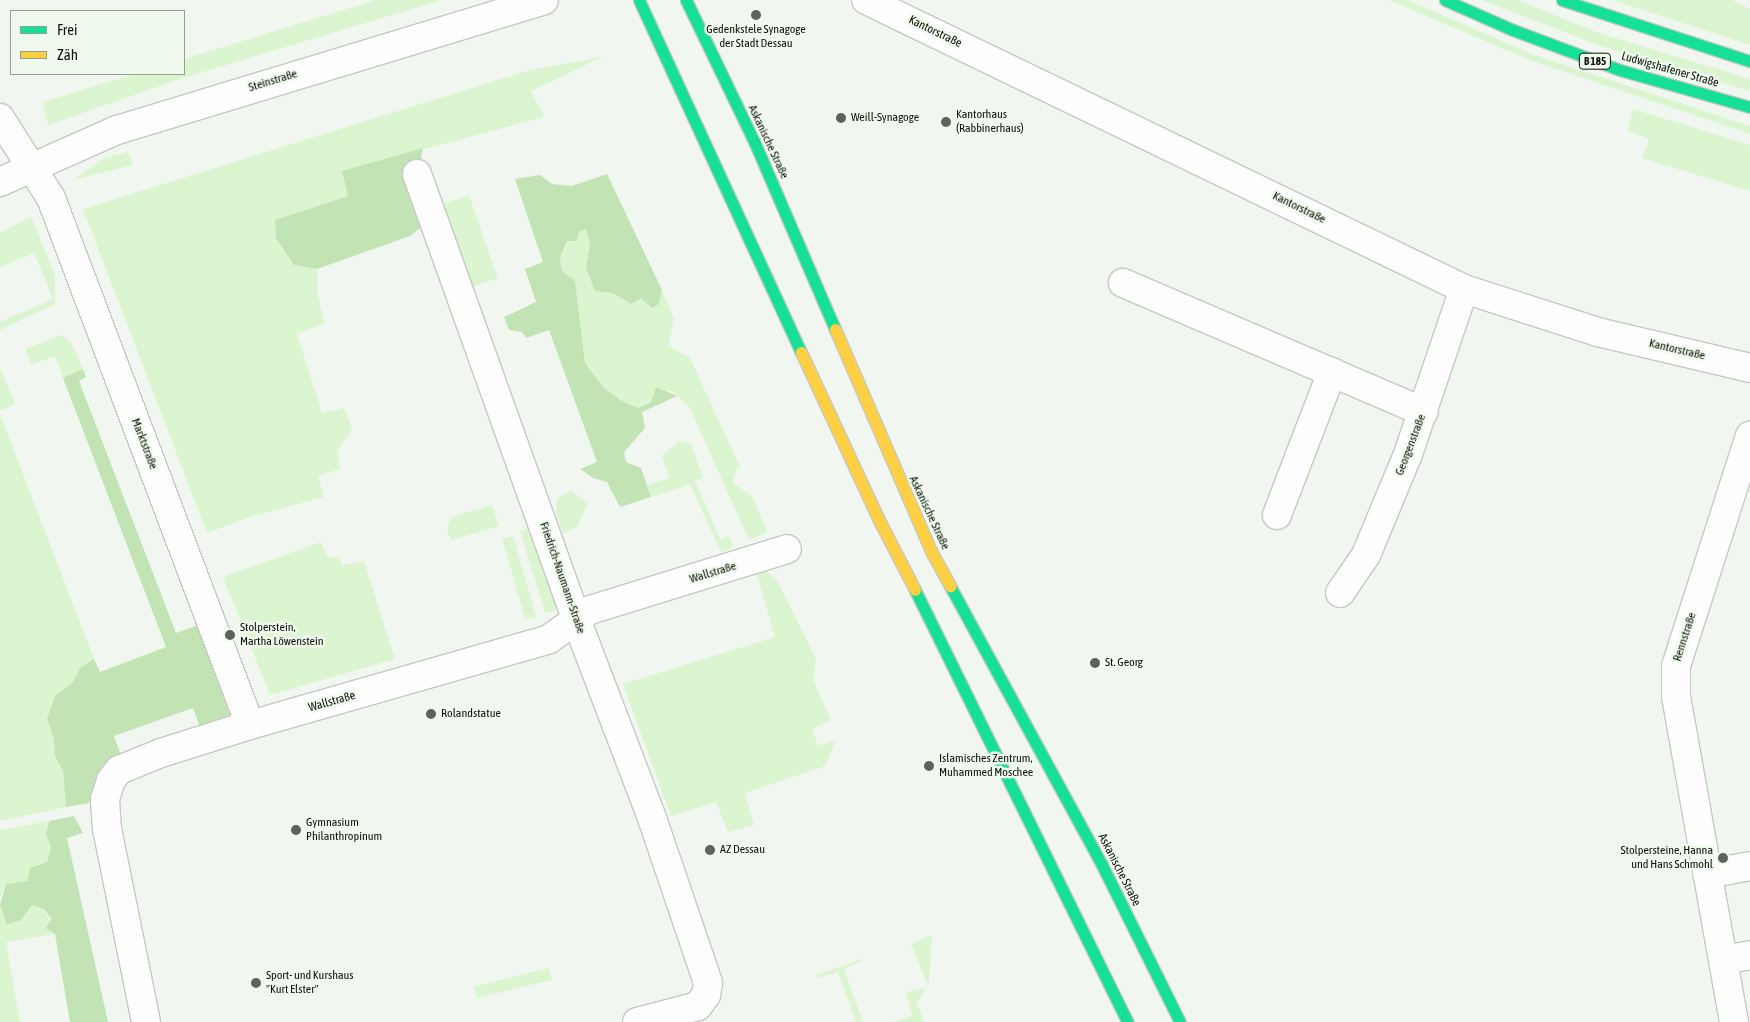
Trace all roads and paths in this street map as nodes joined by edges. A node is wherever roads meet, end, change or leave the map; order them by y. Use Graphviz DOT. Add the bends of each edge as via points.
graph roads {
  1 [pos="544,0"];
  2 [pos="639,0"];
  3 [pos="686,0"];
  4 [pos="866,0"];
  5 [pos="1445,0"];
  6 [pos="1562,0"];
  7 [pos="521,4"];
  8 [pos="1750,61"];
  9 [pos="1750,106"];
  10 [pos="0,118"];
  11 [pos="32,166"];
  12 [pos="417,174"];
  13 [pos="0,182"];
  14 [pos="1123,283"];
  15 [pos="1464,289"];
  16 [pos="1750,368"];
  17 [pos="1332,372"];
  18 [pos="1424,412"];
  19 [pos="1750,436"];
  20 [pos="1277,515"];
  21 [pos="787,549"];
  22 [pos="1340,593"];
  23 [pos="576,619"];
  24 [pos="250,725"];
  25 [pos="1750,866"];
  26 [pos="1707,874"];
  27 [pos="1750,955"];
  28 [pos="1723,960"];
  29 [pos="146,1022"];
  30 [pos="637,1022"];
  31 [pos="1128,1022"];
  32 [pos="1180,1022"];
  33 [pos="1734,1022"];
  1 -- 7 [label="street, Steinstraße"];
  2 -- 31 [label="main road" via="881,524 954,664"];
  3 -- 32 [label="main road, Askanische Straße" via="754,141 932,553 1102,865"];
  4 -- 15 [label="street, Kantorstraße"];
  5 -- 9 [label="main road, Ludwigshafener Straße / B 185" via="1513,30 1620,70"];
  6 -- 8 [label="main road"];
  7 -- 11 [label="street, Steinstraße" via="160,116"];
  10 -- 11 [label="street, Marktstraße"];
  11 -- 13 [label="street, Steinstraße"];
  11 -- 24 [label="street, Marktstraße" via="51,198"];
  12 -- 23 [label="street, Friedrich-Naumann-Straße"];
  14 -- 17 [label="street"];
  15 -- 16 [label="street, Kantorstraße" via="1598,332"];
  15 -- 18 [label="street, Georgenstraße"];
  17 -- 18 [label="street"];
  17 -- 20 [label="street"];
  18 -- 22 [label="street, Georgenstraße" via="1366,555"];
  19 -- 26 [label="street, Rennstraße" via="1676,666 1676,696"];
  21 -- 23 [label="street, Wallstraße" via="590,610"];
  23 -- 24 [label="street, Wallstraße" via="549,639"];
  23 -- 30 [label="street, Friedrich-Naumann-Straße" via="653,821 708,983 706,995 698,1006"];
  24 -- 29 [label="street, Wallstraße" via="128,765 119,770 107,790 107,829"];
  25 -- 26 [label="street"];
  26 -- 28 [label="street, Rennstraße"];
  27 -- 28 [label="street"];
  28 -- 33 [label="street, Rennstraße"];
}
